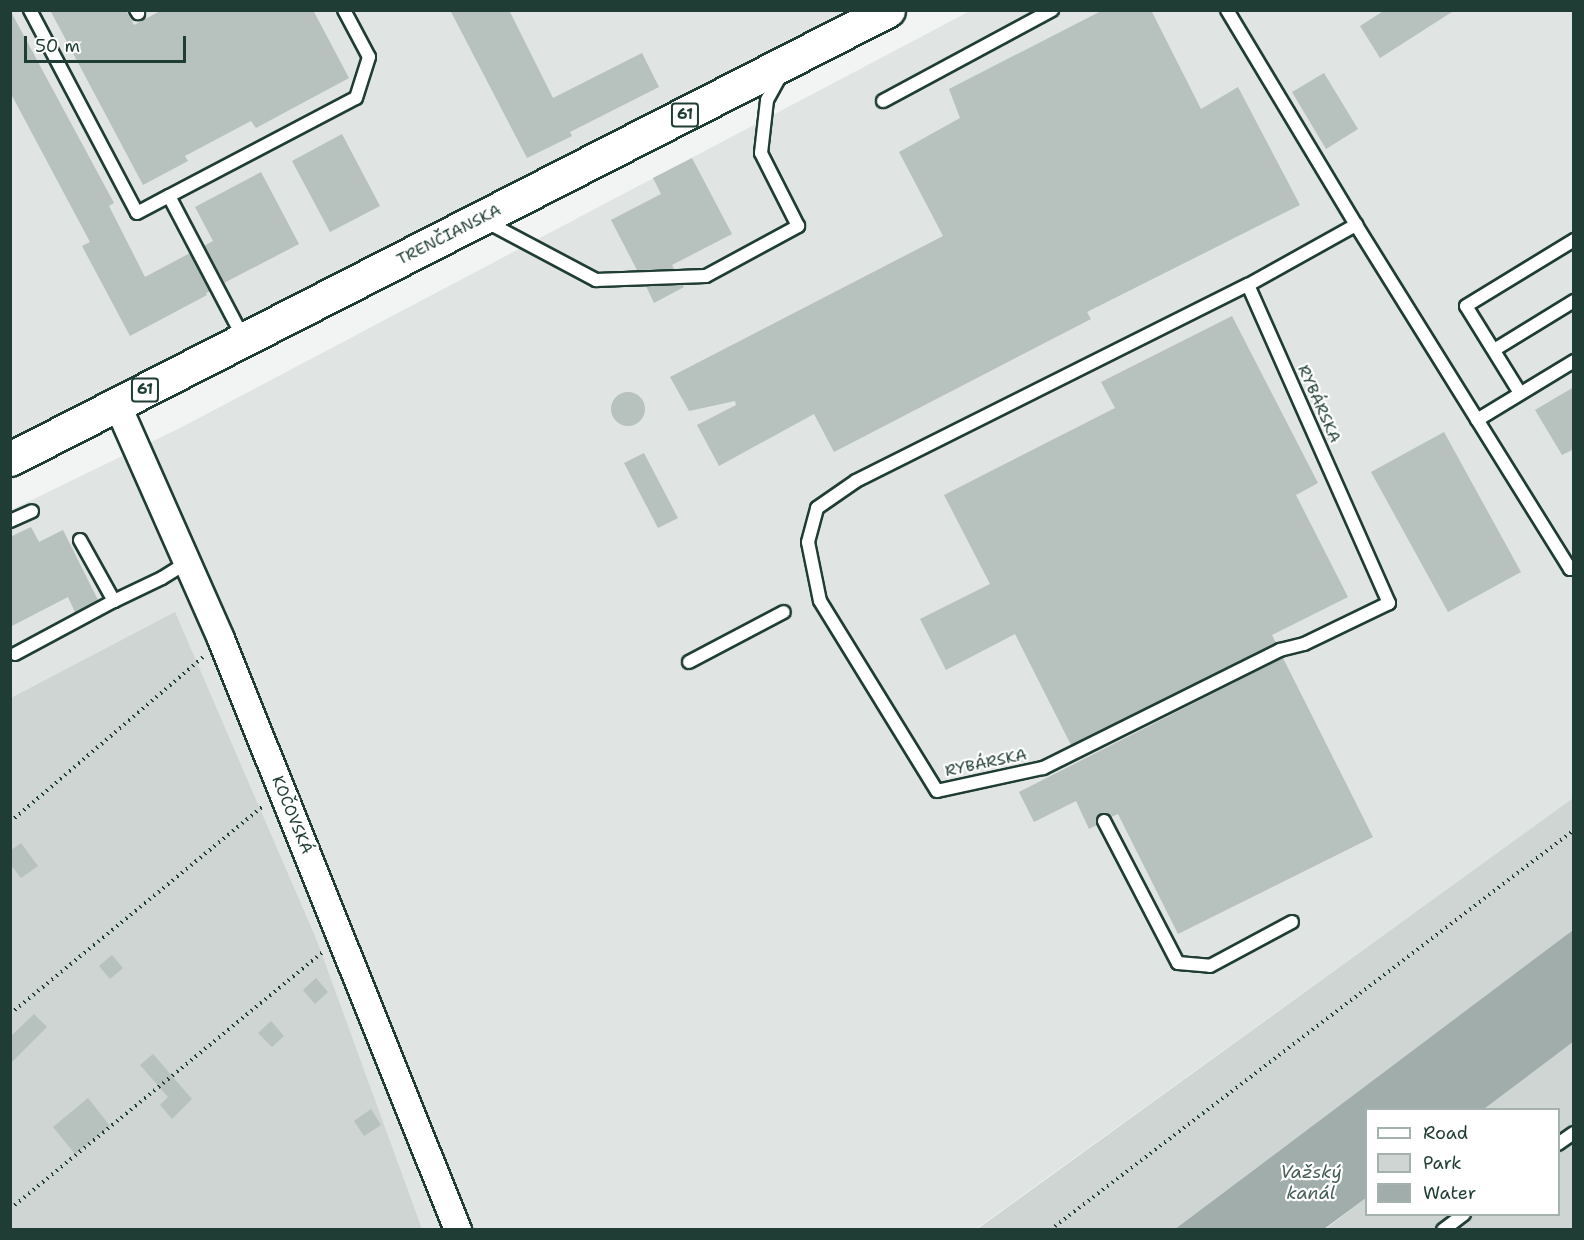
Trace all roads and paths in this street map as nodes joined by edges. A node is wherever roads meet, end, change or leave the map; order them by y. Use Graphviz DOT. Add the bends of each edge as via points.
graph roads {
  1 [pos="30,10"];
  2 [pos="344,10"];
  3 [pos="888,10"];
  4 [pos="1052,10"];
  5 [pos="1227,10"];
  6 [pos="789,62"];
  7 [pos="883,101"];
  8 [pos="169,196"];
  9 [pos="481,219"];
  10 [pos="1356,225"];
  11 [pos="1574,240"];
  12 [pos="1248,285"];
  13 [pos="1574,301"];
  14 [pos="244,340"];
  15 [pos="1494,350"];
  16 [pos="1574,361"];
  17 [pos="1520,393"];
  18 [pos="117,404"];
  19 [pos="1477,420"];
  20 [pos="10,459"];
  21 [pos="32,511"];
  22 [pos="10,521"];
  23 [pos="80,540"];
  24 [pos="188,562"];
  25 [pos="1572,568"];
  26 [pos="114,601"];
  27 [pos="784,612"];
  28 [pos="15,654"];
  29 [pos="202,658"];
  30 [pos="689,662"];
  31 [pos="267,802"];
  32 [pos="1104,821"];
  33 [pos="10,822"];
  34 [pos="1574,830"];
  35 [pos="1293,922"];
  36 [pos="326,949"];
  37 [pos="10,1014"];
  38 [pos="1574,1133"];
  39 [pos="1560,1143"];
  40 [pos="10,1209"];
  41 [pos="1463,1216"];
  42 [pos="458,1230"];
  43 [pos="1050,1230"];
  44 [pos="1443,1230"];
  1 -- 8 [label="lane" via="137,213"];
  2 -- 8 [label="lane" via="369,57 356,98"];
  3 -- 6 [label="main road, TRENČIANSKA / 61"];
  4 -- 7 [label="lane"];
  5 -- 10 [label="lane"];
  6 -- 9 [label="main road, TRENČIANSKA / 61"];
  6 -- 9 [label="lane" via="767,100 761,153 798,226 706,276 596,280"];
  8 -- 14 [label="lane"];
  9 -- 14 [label="main road, TRENČIANSKA / 61"];
  10 -- 12 [label="lane, RYBÁRSKA"];
  10 -- 19 [label="lane"];
  11 -- 15 [label="lane" via="1466,306"];
  12 -- 12 [label="lane, RYBÁRSKA" via="1389,603 1304,644 1280,650 1072,760 938,790 819,601 808,542 818,508 856,481"];
  13 -- 15 [label="lane"];
  14 -- 18 [label="main road, TRENČIANSKA / 61"];
  15 -- 17 [label="lane"];
  16 -- 17 [label="lane"];
  17 -- 19 [label="lane"];
  18 -- 20 [label="main road, TRENČIANSKA / 61"];
  18 -- 24 [label="street, KOČOVSKÁ"];
  19 -- 25 [label="lane"];
  21 -- 22 [label="lane"];
  23 -- 26 [label="lane"];
  24 -- 26 [label="lane"];
  24 -- 42 [label="street, KOČOVSKÁ"];
  26 -- 28 [label="lane"];
  27 -- 30 [label="lane"];
  29 -- 33 [label="path"];
  31 -- 37 [label="path"];
  32 -- 35 [label="lane" via="1178,963 1210,966"];
  34 -- 43 [label="path"];
  36 -- 40 [label="path"];
  38 -- 39 [label="lane"];
  41 -- 44 [label="lane"];
}
